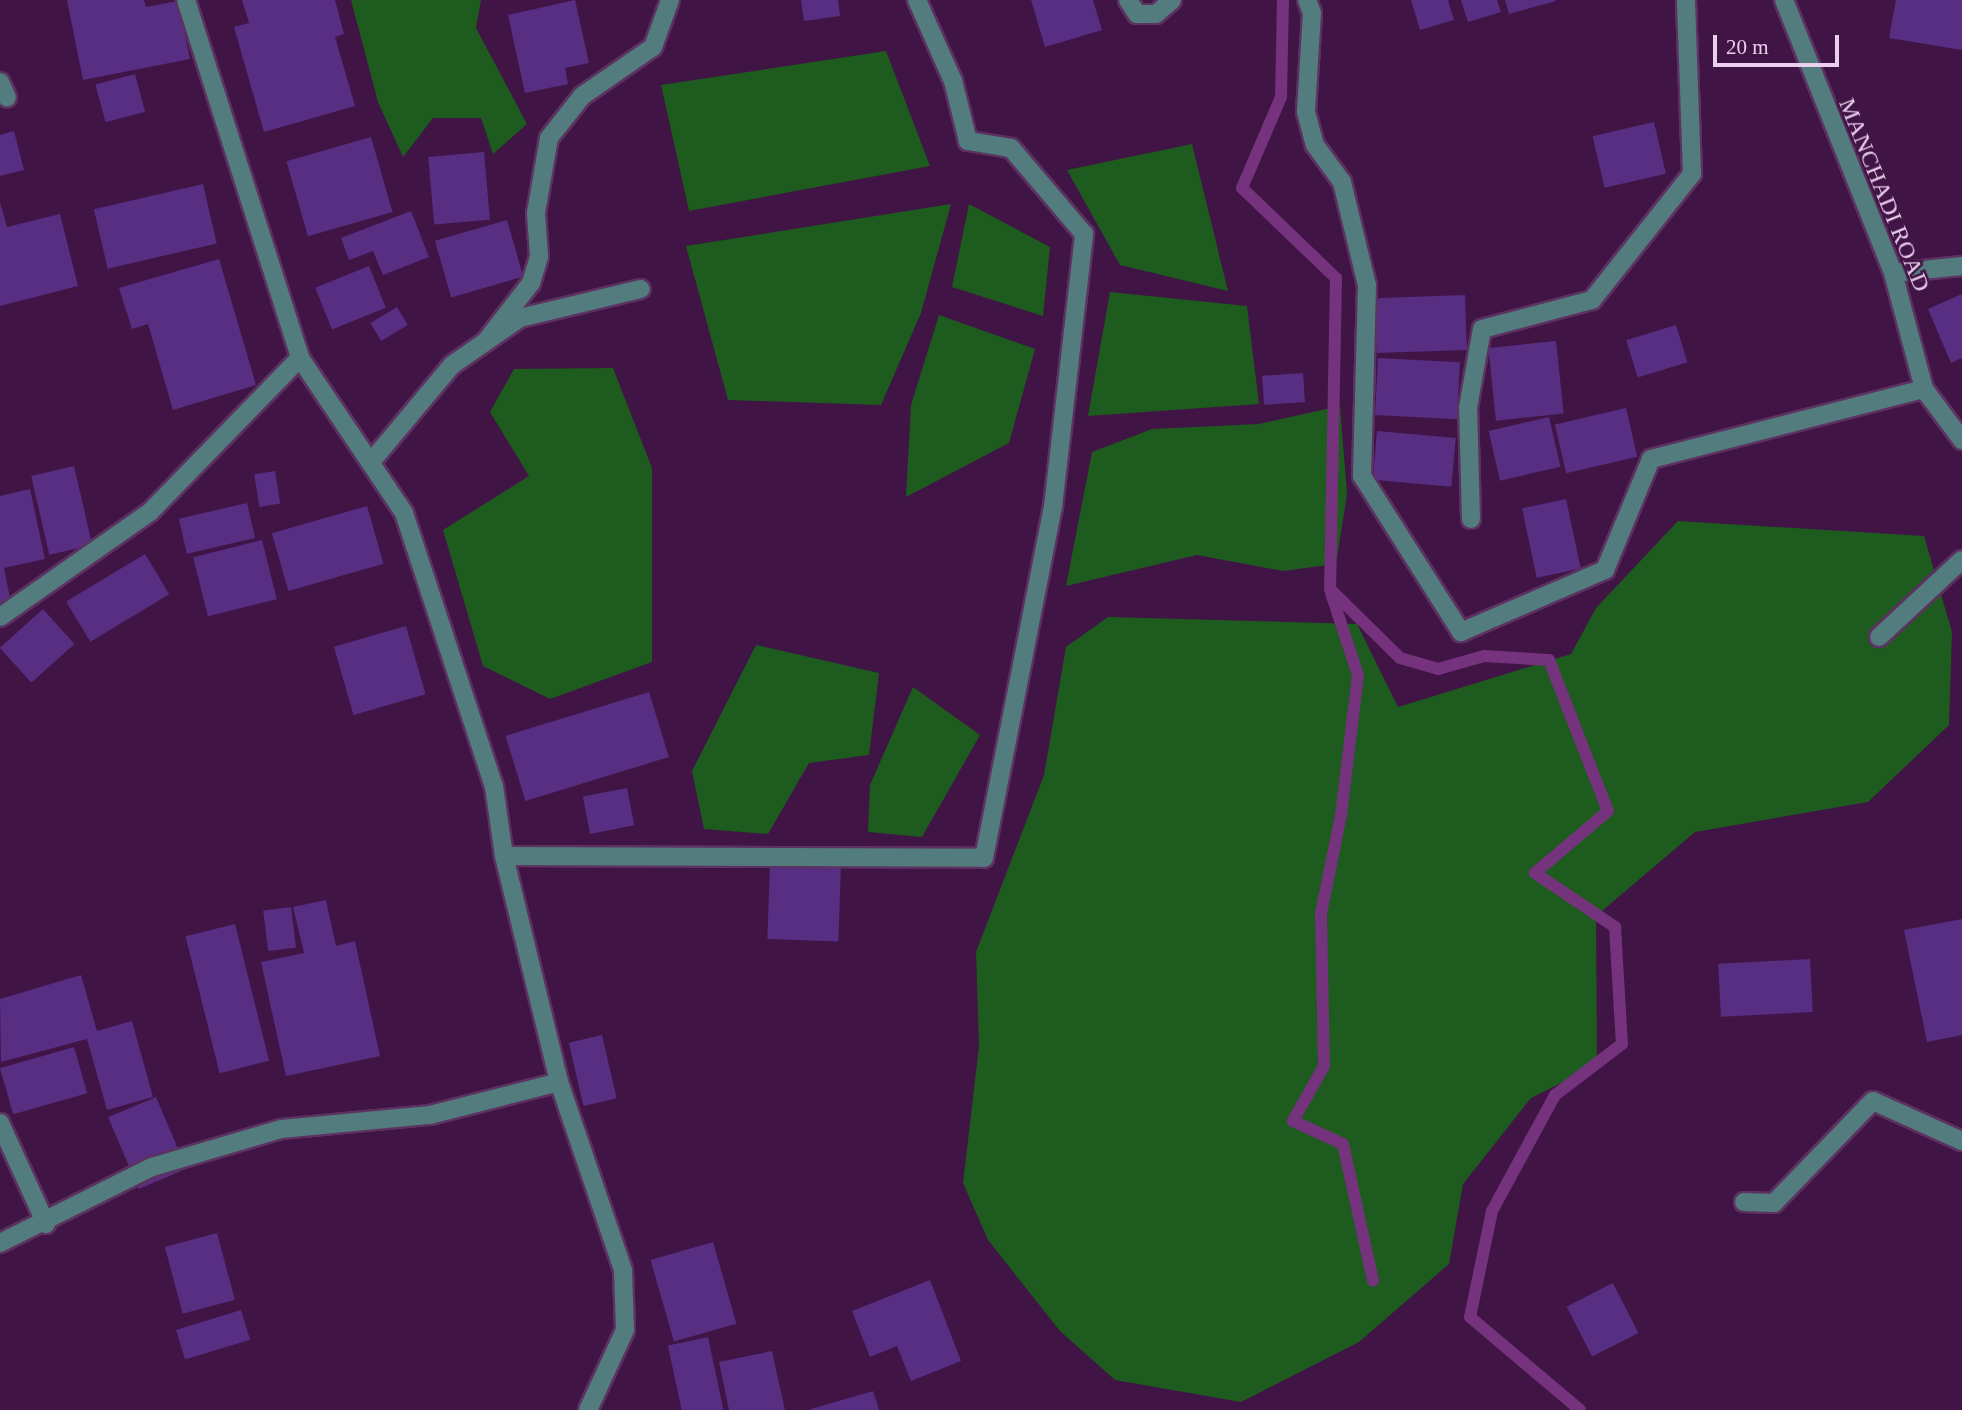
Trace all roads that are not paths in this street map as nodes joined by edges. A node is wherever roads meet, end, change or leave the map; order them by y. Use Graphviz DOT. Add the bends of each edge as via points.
graph roads {
  1 [pos="186,0"];
  2 [pos="670,0"];
  3 [pos="917,0"];
  4 [pos="1128,0"];
  5 [pos="1172,0"];
  6 [pos="1307,0"];
  7 [pos="1686,0"];
  8 [pos="1784,0"];
  9 [pos="1962,266"];
  10 [pos="1893,273"];
  11 [pos="641,289"];
  12 [pos="486,341"];
  13 [pos="300,358"];
  14 [pos="1924,389"];
  15 [pos="1962,440"];
  16 [pos="370,462"];
  17 [pos="1471,519"];
  18 [pos="1962,559"];
  19 [pos="0,617"];
  20 [pos="1879,638"];
  21 [pos="504,856"];
  22 [pos="559,1082"];
  23 [pos="0,1123"];
  24 [pos="1962,1141"];
  25 [pos="1744,1202"];
  26 [pos="46,1224"];
  27 [pos="0,1243"];
  28 [pos="588,1410"];
  1 -- 13 [label="street"];
  2 -- 12 [label="street" via="653,47 582,96 550,138 536,213 539,256 531,283"];
  3 -- 21 [label="street" via="953,81 968,141 1011,148 1084,234 1053,507 1020,699 984,858"];
  4 -- 5 [label="street" via="1137,14 1156,14"];
  6 -- 14 [label="street" via="1312,13 1306,111 1315,145 1342,182 1367,285 1362,476 1461,632 1605,570 1651,459"];
  7 -- 17 [label="street" via="1692,174 1592,300 1482,329 1468,408"];
  8 -- 10 [label="street, MANCHADI ROAD"];
  9 -- 10 [label="street"];
  10 -- 14 [label="street, MANCHADI ROAD"];
  11 -- 12 [label="street" via="520,318"];
  12 -- 16 [label="street" via="452,365"];
  13 -- 16 [label="street"];
  13 -- 19 [label="street" via="150,512"];
  14 -- 15 [label="street, MANCHADI ROAD"];
  16 -- 21 [label="street" via="404,513 494,786"];
  18 -- 20 [label="street"];
  21 -- 22 [label="street"];
  22 -- 26 [label="street" via="430,1115 281,1129 152,1167"];
  22 -- 28 [label="street" via="622,1270 625,1330"];
  23 -- 26 [label="street"];
  24 -- 25 [label="street" via="1873,1101 1774,1203"];
  26 -- 27 [label="street"];
}
